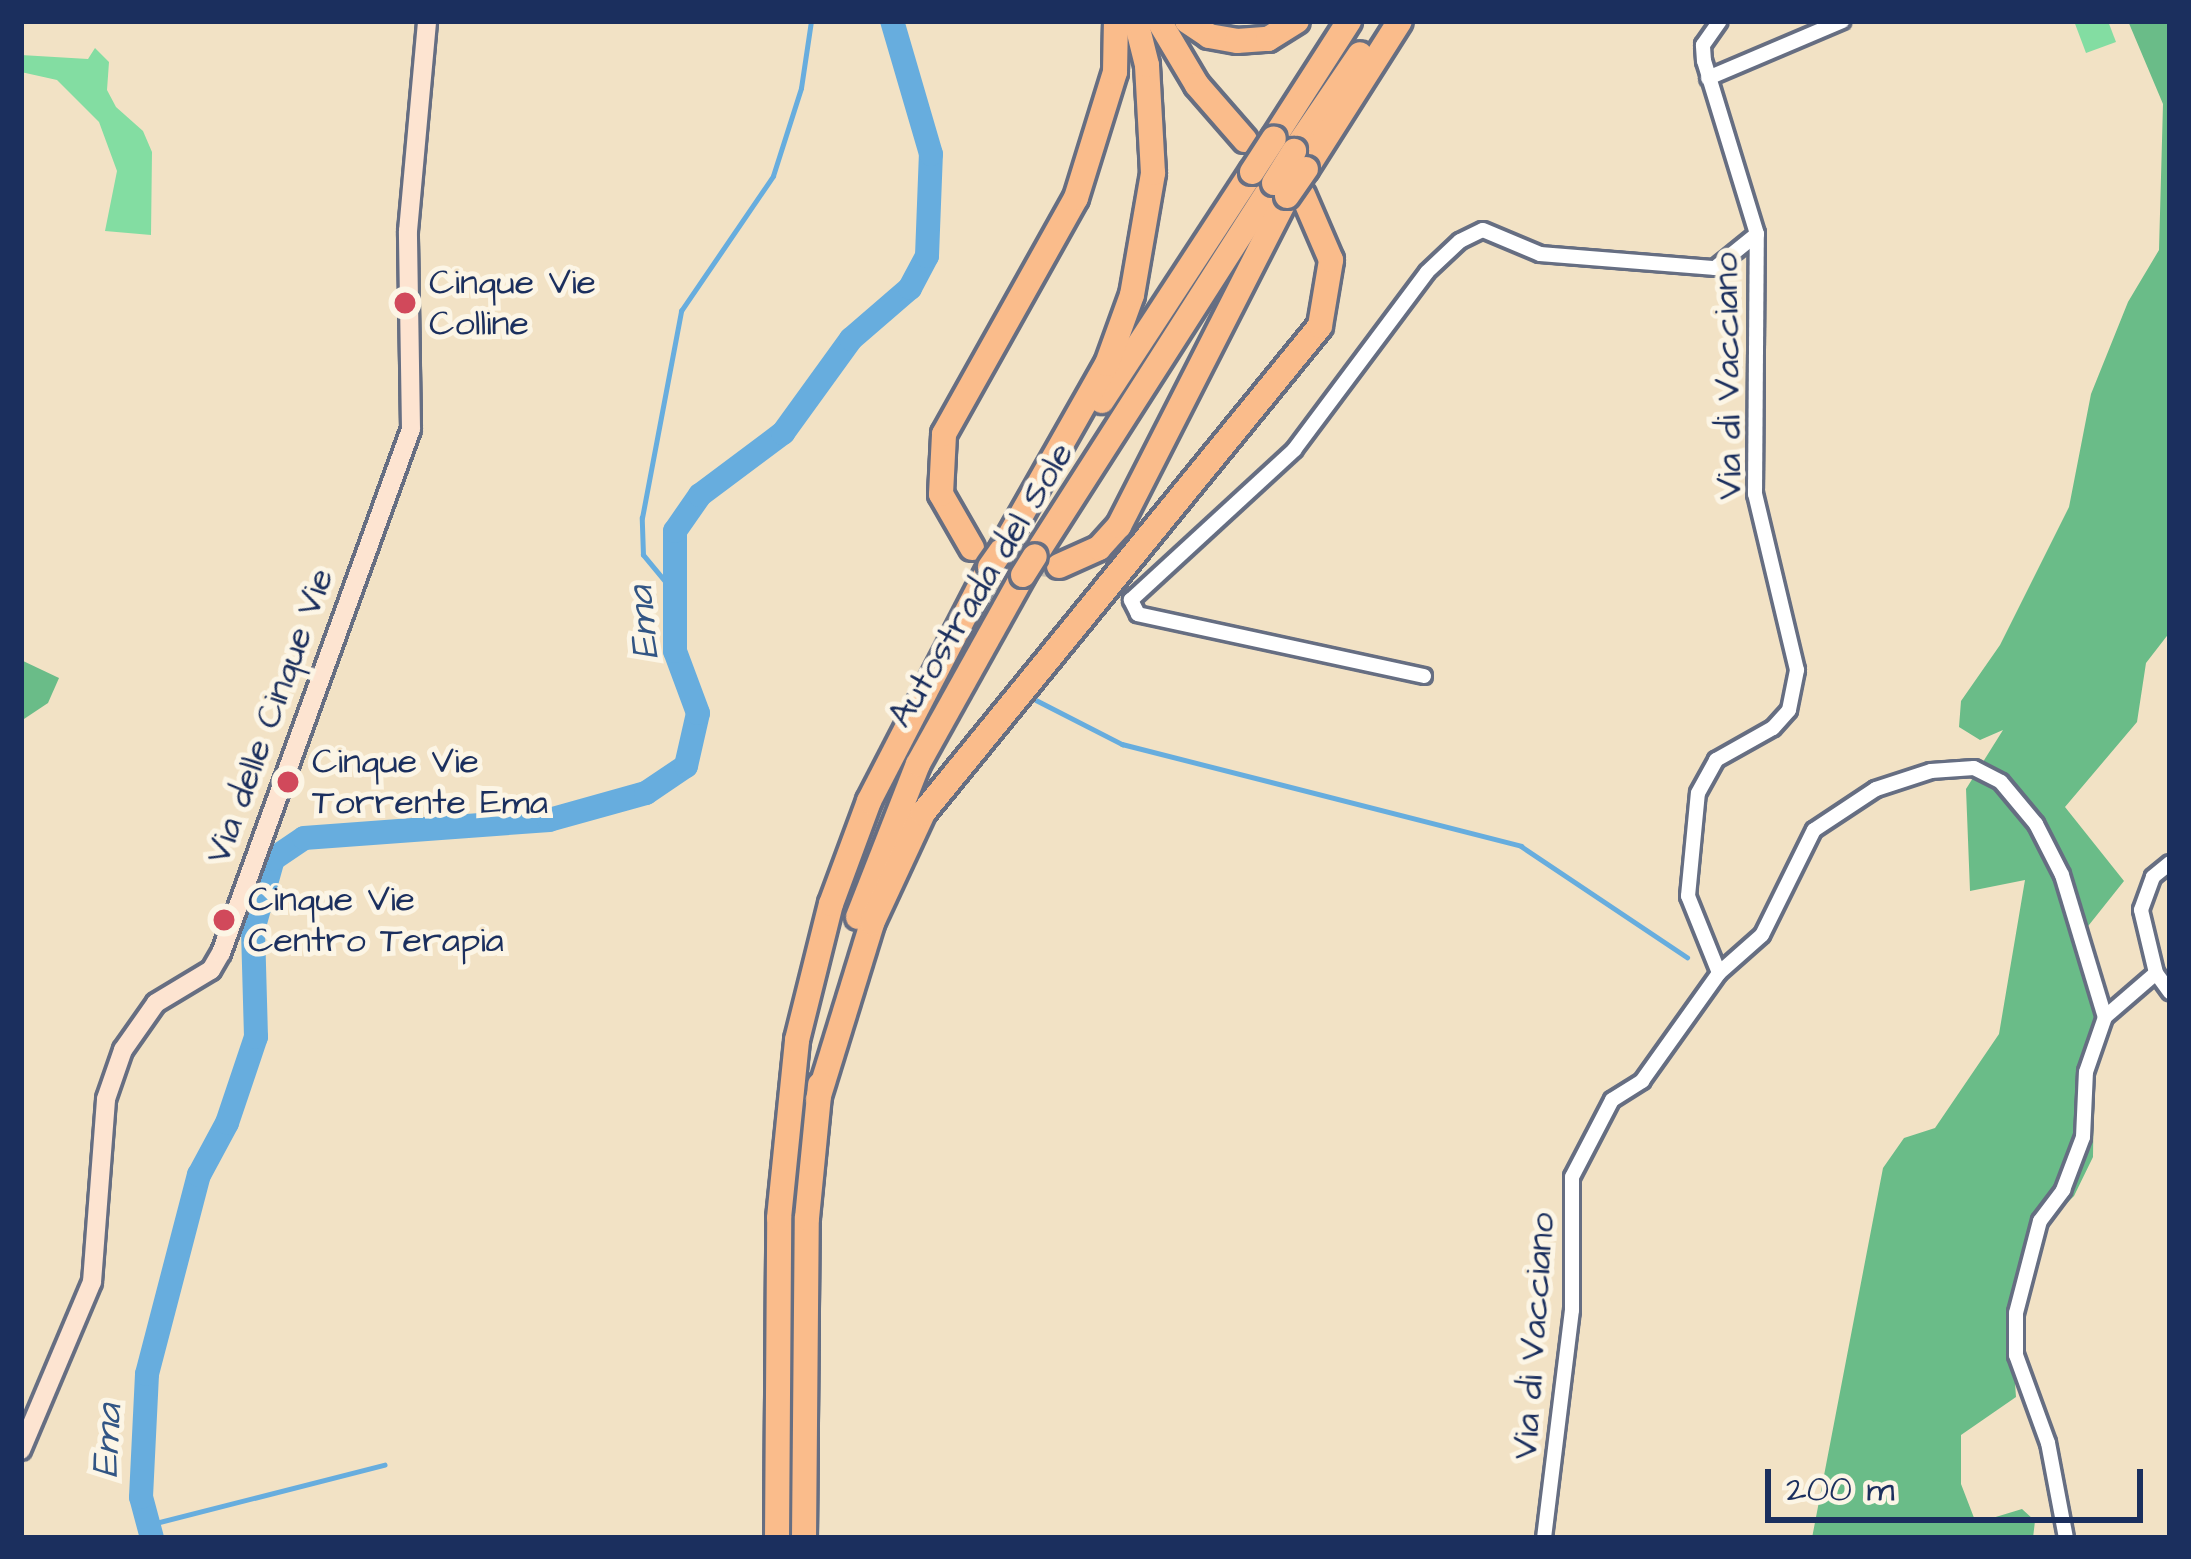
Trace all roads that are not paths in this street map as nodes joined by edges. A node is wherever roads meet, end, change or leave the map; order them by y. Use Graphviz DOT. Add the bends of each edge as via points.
graph roads {
  1 [pos="427,21"];
  2 [pos="1116,21"];
  3 [pos="1136,21"];
  4 [pos="1159,21"];
  5 [pos="1187,21"];
  6 [pos="1297,21"];
  7 [pos="1348,21"];
  8 [pos="1382,21"];
  9 [pos="1400,21"];
  10 [pos="1720,21"];
  11 [pos="1842,21"];
  12 [pos="1708,77"];
  13 [pos="1246,140"];
  14 [pos="1291,153"];
  15 [pos="1279,187"];
  16 [pos="1756,234"];
  17 [pos="972,548"];
  18 [pos="996,559"];
  19 [pos="1059,566"];
  20 [pos="1424,676"];
  21 [pos="2170,863"];
  22 [pos="1719,973"];
  23 [pos="2156,973"];
  24 [pos="2170,992"];
  25 [pos="2105,1017"];
  26 [pos="818,1099"];
  27 [pos="21,1450"];
  28 [pos="777,1538"];
  29 [pos="804,1538"];
  30 [pos="1544,1538"];
  31 [pos="2066,1538"];
  1 -- 27 [label="street, Via delle Cinque Vie" via="408,232 411,429 221,953 205,975 156,1003 123,1050 106,1099 92,1282"];
  2 -- 17 [label="highway" via="1115,72 1076,198 944,434 941,494"];
  3 -- 18 [label="highway" via="1154,173 1132,295 1107,364"];
  4 -- 13 [label="highway" via="1196,86"];
  5 -- 6 [label="highway" via="1237,41 1268,39"];
  7 -- 14 [label="highway, Autostrada del Sole"];
  8 -- 14 [label="highway, Autostrada del Sole"];
  9 -- 14 [label="highway"];
  10 -- 12 [label="street, Via di Vacciano" via="1703,44"];
  11 -- 12 [label="street"];
  12 -- 16 [label="street, Via di Vacciano"];
  14 -- 15 [label="highway, Autostrada del Sole, bridge"];
  15 -- 18 [label="highway, Autostrada del Sole"];
  15 -- 19 [label="highway" via="1119,526 1099,548"];
  15 -- 26 [label="highway, Autostrada del Sole" via="1029,566 895,813 850,943"];
  15 -- 26 [label="highway" via="1331,260 1320,326 923,813 872,923"];
  16 -- 20 [label="street" via="1715,268 1540,254 1484,230 1460,241 1427,272 1294,450 1131,600 1138,614"];
  16 -- 22 [label="street, Via di Vacciano" via="1755,494 1796,693 1773,728 1716,760 1697,793 1688,896"];
  18 -- 28 [label="highway, Autostrada del Sole" via="869,801 831,904 797,1040 779,1218"];
  21 -- 23 [label="street" via="2153,877 2141,910"];
  22 -- 25 [label="street, Via di Vacciano" via="1762,935 1814,830 1839,809 1931,771 1974,768 2001,782 2036,824 2082,923"];
  22 -- 30 [label="street, Via di Vacciano" via="1660,1060 1612,1100 1573,1177 1572,1310"];
  23 -- 24 [label="street"];
  23 -- 25 [label="street"];
  25 -- 31 [label="street" via="2086,1072 2083,1137 2063,1190 2040,1221 2015,1312 2017,1355 2048,1443"];
  26 -- 29 [label="highway, Autostrada del Sole" via="807,1218"];
}
